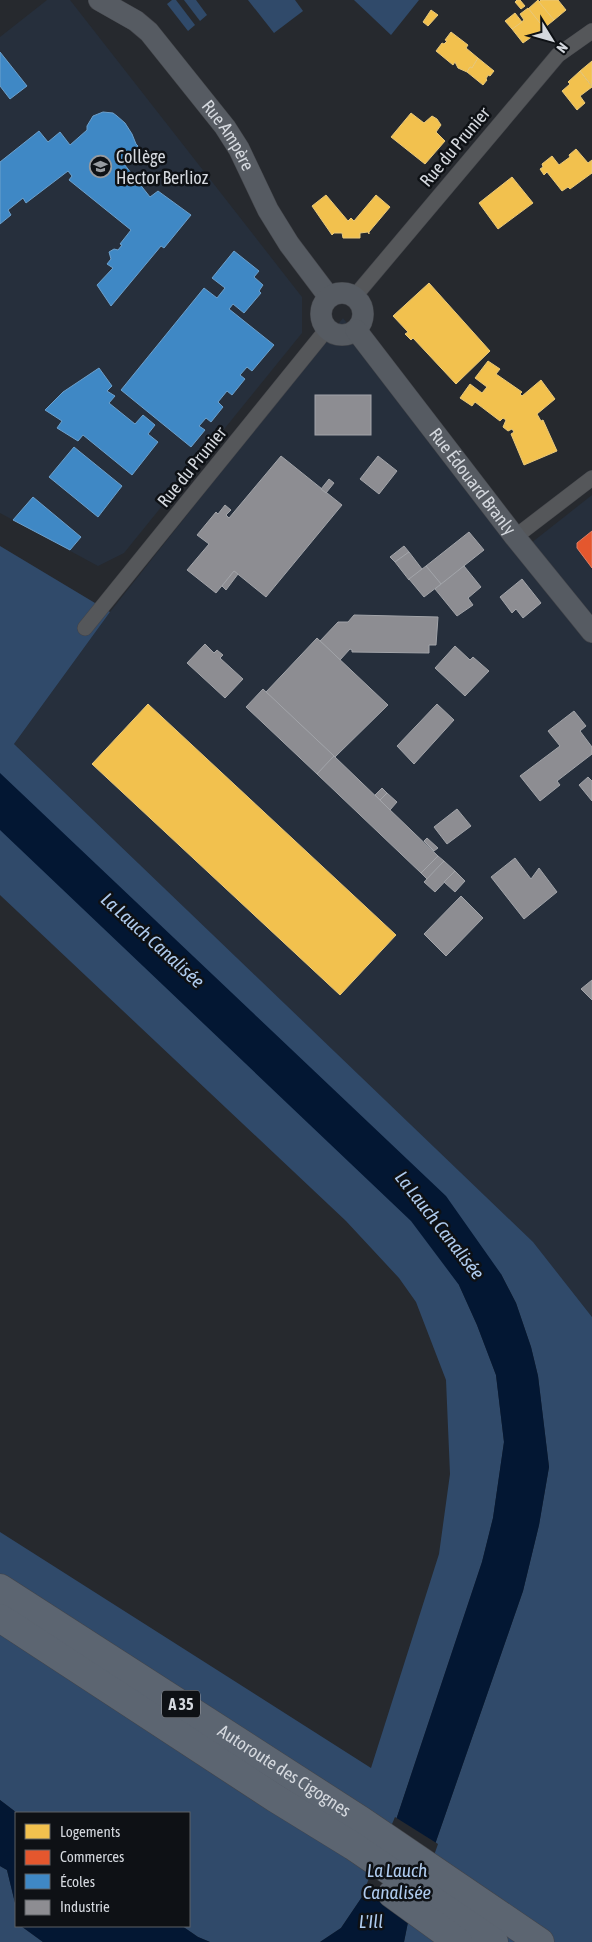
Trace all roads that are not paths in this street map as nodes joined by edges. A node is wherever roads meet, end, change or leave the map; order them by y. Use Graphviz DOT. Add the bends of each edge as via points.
graph roads {
  1 [pos="99,0"];
  2 [pos="592,31"];
  3 [pos="355,296"];
  4 [pos="329,297"];
  5 [pos="327,329"];
  6 [pos="356,330"];
  7 [pos="592,478"];
  8 [pos="515,537"];
  9 [pos="85,628"];
  10 [pos="592,632"];
  11 [pos="0,1588"];
  12 [pos="0,1618"];
  13 [pos="354,1843"];
  14 [pos="431,1910"];
  15 [pos="458,1942"];
  16 [pos="494,1942"];
  17 [pos="540,1942"];
  1 -- 4 [label="street, Rue Ampère" via="149,32 225,127 268,210"];
  2 -- 3 [label="street, Rue du Prunier" via="558,55"];
  3 -- 4 [label="street" via="346,292"];
  3 -- 6 [label="street" via="364,312"];
  4 -- 5 [label="street" via="322,307 321,319"];
  5 -- 6 [label="street" via="342,335"];
  5 -- 9 [label="street, Rue du Prunier"];
  6 -- 8 [label="street, Rue Édouard Branly"];
  7 -- 8 [label="street"];
  8 -- 10 [label="street, Rue Édouard Branly"];
  11 -- 13 [label="highway, Autoroute des Cigognes / A 35"];
  12 -- 13 [label="highway, Autoroute des Cigognes / A 35" via="275,1798 288,1822"];
  13 -- 14 [label="highway, Autoroute des Cigognes / A 35"];
  13 -- 17 [label="highway, Autoroute des Cigognes / A 35" via="444,1876"];
  14 -- 15 [label="highway"];
  14 -- 16 [label="highway, Autoroute des Cigognes / A 35"];
}
